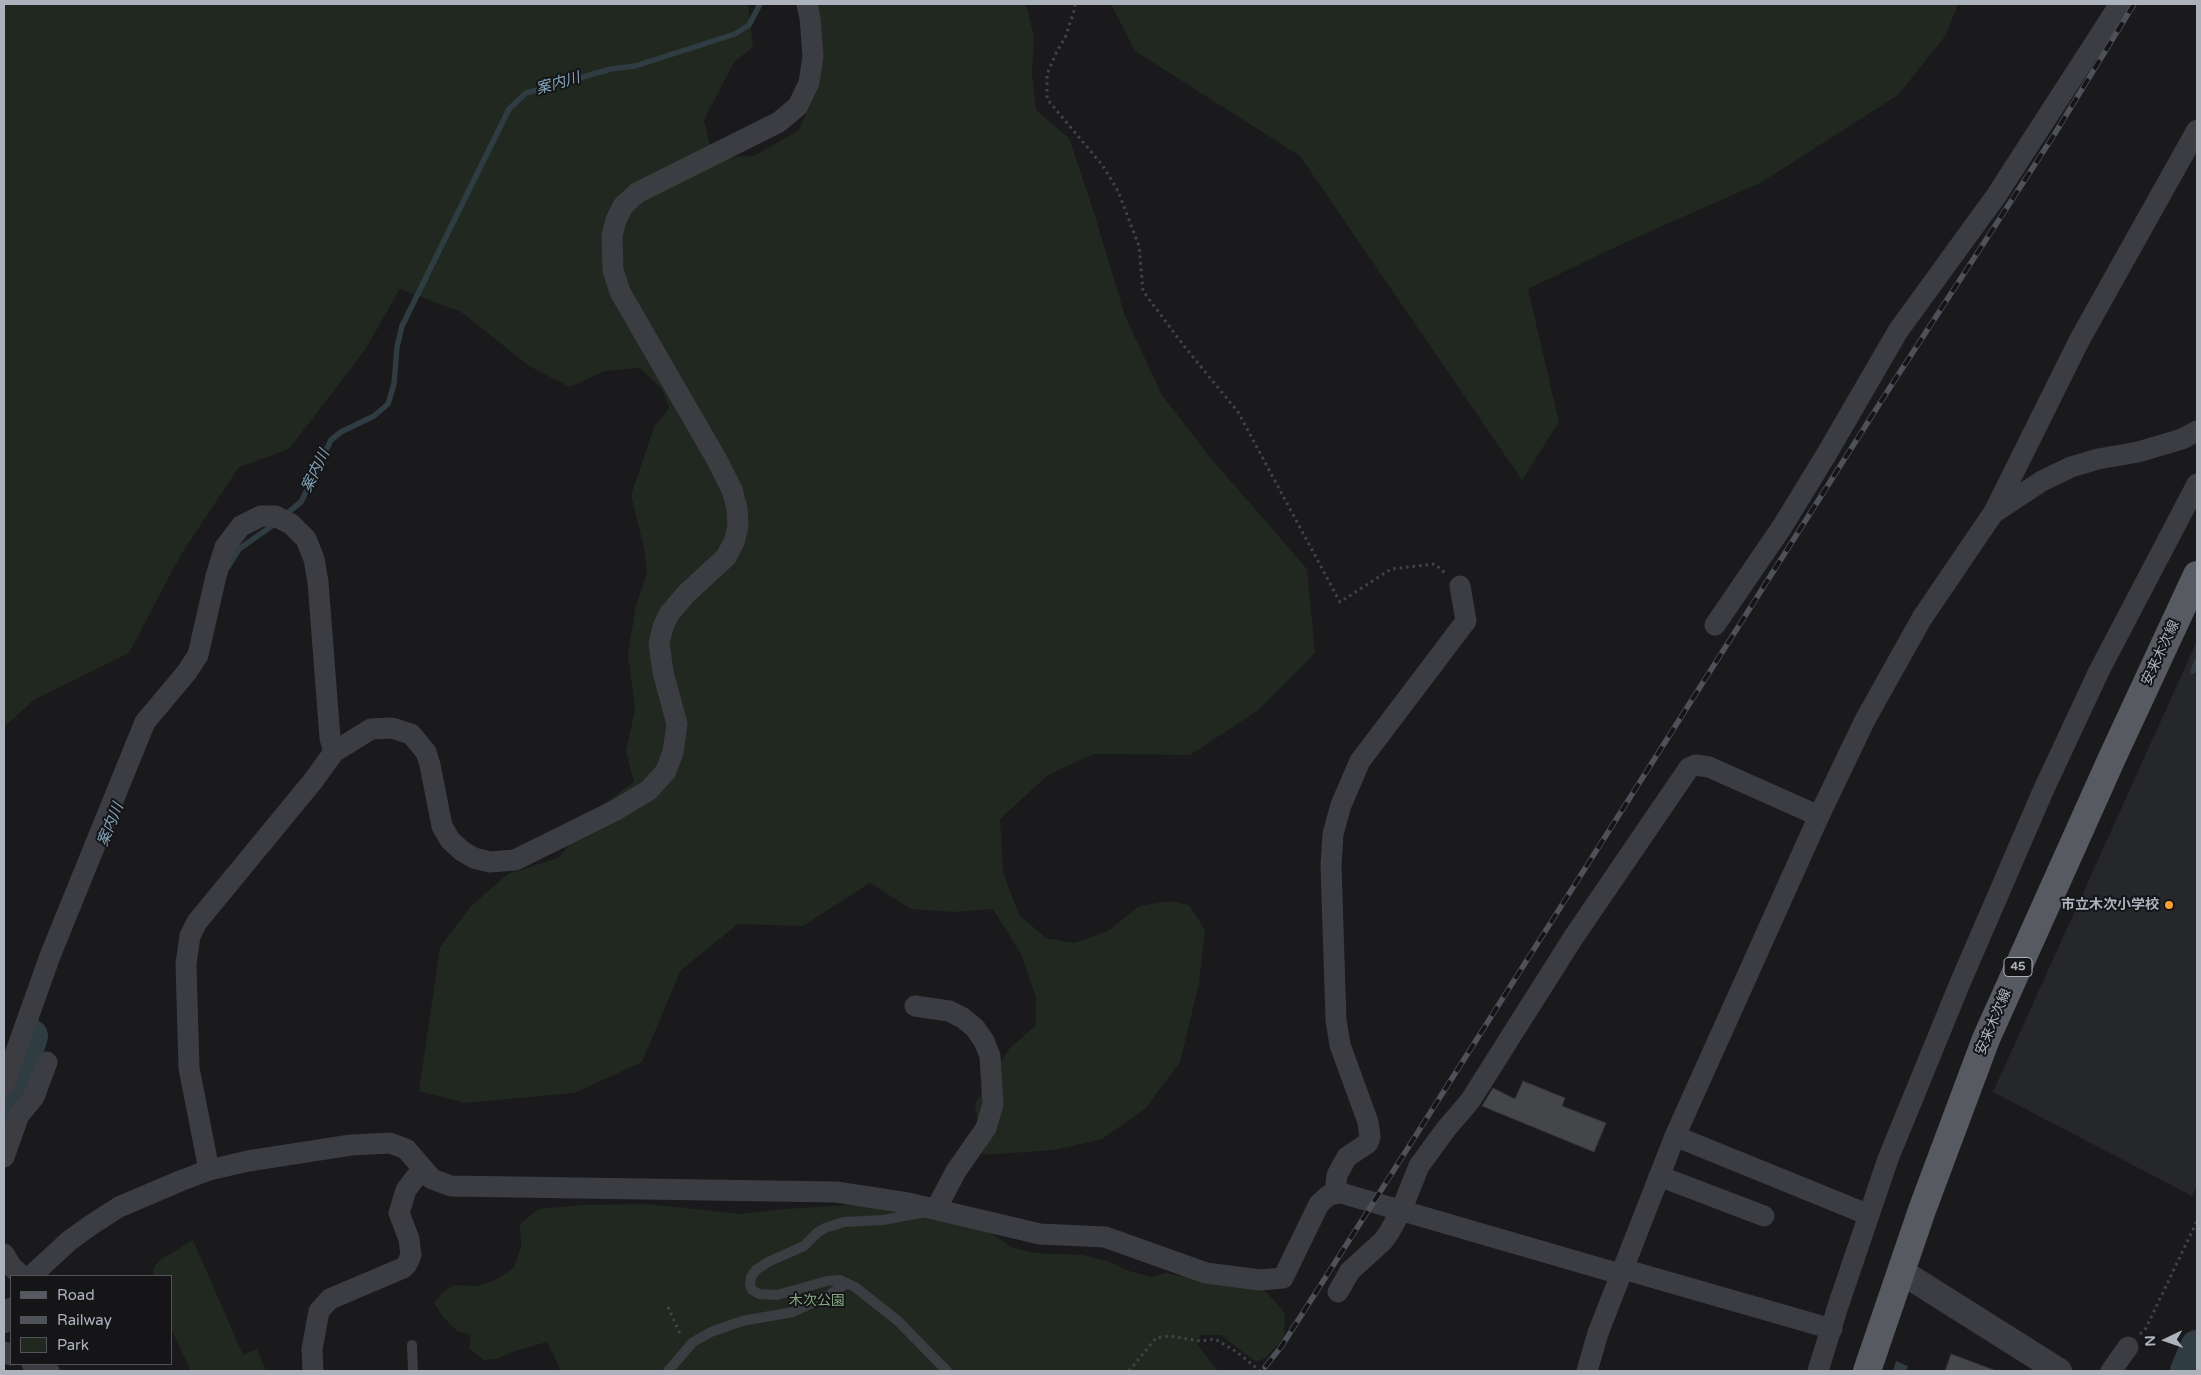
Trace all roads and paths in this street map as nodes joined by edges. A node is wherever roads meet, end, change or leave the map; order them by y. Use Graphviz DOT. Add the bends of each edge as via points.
graph roads {
  1 [pos="807,4"];
  2 [pos="1075,4"];
  3 [pos="2120,4"];
  4 [pos="2197,130"];
  5 [pos="2197,431"];
  6 [pos="2197,484"];
  7 [pos="1994,512"];
  8 [pos="2197,575"];
  9 [pos="1460,586"];
  10 [pos="1715,625"];
  11 [pos="334,752"];
  12 [pos="1819,816"];
  13 [pos="915,1006"];
  14 [pos="46,1062"];
  15 [pos="4,1085"];
  16 [pos="1675,1136"];
  17 [pos="4,1156"];
  18 [pos="209,1170"];
  19 [pos="424,1172"];
  20 [pos="1659,1176"];
  21 [pos="1335,1193"];
  22 [pos="936,1209"];
  23 [pos="1401,1211"];
  24 [pos="1868,1215"];
  25 [pos="1764,1216"];
  26 [pos="2197,1221"];
  27 [pos="4,1254"];
  28 [pos="1621,1272"];
  29 [pos="1902,1272"];
  30 [pos="21,1275"];
  31 [pos="32,1275"];
  32 [pos="847,1283"];
  33 [pos="1338,1292"];
  34 [pos="668,1307"];
  35 [pos="10,1310"];
  36 [pos="4,1323"];
  37 [pos="1832,1329"];
  38 [pos="412,1345"];
  39 [pos="686,1348"];
  40 [pos="2128,1348"];
  41 [pos="34,1365"];
  42 [pos="49,1371"];
  43 [pos="313,1371"];
  44 [pos="413,1371"];
  45 [pos="668,1371"];
  46 [pos="947,1371"];
  47 [pos="1129,1371"];
  48 [pos="1260,1371"];
  49 [pos="1587,1371"];
  50 [pos="1818,1371"];
  51 [pos="1867,1371"];
  52 [pos="2059,1371"];
  53 [pos="2111,1371"];
  1 -- 11 [label="street" via="813,56 809,83 798,106 780,122 637,193 623,206 612,235 613,270 620,292 717,460 732,490 738,527 726,557 686,594 662,628 659,643 663,672 677,724 666,771 649,790 616,810 515,860 490,862 474,858 450,840 442,826 426,752 411,734 392,728 371,729"];
  2 -- 9 [label="path" via="1065,38 1047,74 1047,99 1103,166 1118,191 1139,246 1142,291 1238,412 1340,602 1391,569 1436,564"];
  3 -- 10 [label="street" via="1996,196 1898,331 1792,512"];
  4 -- 7 [label="street" via="2080,339"];
  5 -- 7 [label="street" via="2182,439 2138,452 2071,467 2042,481"];
  6 -- 24 [label="street" via="2108,654 2043,792 1920,1078"];
  7 -- 12 [label="street" via="1922,618 1865,720"];
  8 -- 29 [label="main road, 安来木次線 / 45" via="1986,1039"];
  9 -- 21 [label="street" via="1466,621 1360,761 1341,804 1333,834 1331,884 1336,1020 1340,1045 1368,1122 1370,1137 1368,1143 1347,1157 1337,1176"];
  11 -- 15 [label="street" via="330,738 314,558 306,539 291,524 269,516 253,519 241,526 225,547 198,655 145,722 50,956"];
  11 -- 18 [label="street" via="197,922 190,936 186,964 189,1068"];
  12 -- 16 [label="street"];
  12 -- 23 [label="street" via="1709,767 1696,765 1689,768 1573,938 1470,1101 1419,1166"];
  13 -- 22 [label="street" via="948,1011 963,1018 975,1028 990,1056 993,1104 988,1122"];
  14 -- 17 [label="street" via="34,1097 19,1115"];
  16 -- 20 [label="street"];
  16 -- 24 [label="street"];
  18 -- 19 [label="street" via="351,1145 390,1142 406,1149"];
  18 -- 31 [label="street" via="119,1207 69,1241"];
  19 -- 22 [label="street" via="437,1182 451,1186 836,1192"];
  19 -- 43 [label="street" via="406,1190 399,1213 409,1239 411,1255 407,1264 330,1299 319,1311 312,1349"];
  20 -- 25 [label="street"];
  20 -- 28 [label="street"];
  21 -- 22 [label="street" via="1319,1204 1282,1278 1260,1280 1206,1273 1105,1237 1040,1234"];
  21 -- 23 [label="street"];
  22 -- 32 [label="lane" via="910,1216 835,1224 818,1232 804,1246 761,1266 749,1281 752,1290 764,1296 827,1281"];
  23 -- 28 [label="street"];
  23 -- 33 [label="street" via="1383,1241 1350,1271"];
  24 -- 37 [label="street"];
  26 -- 40 [label="path" via="2146,1328"];
  27 -- 30 [label="street"];
  28 -- 37 [label="street"];
  28 -- 49 [label="street"];
  29 -- 51 [label="main road, 安来木次線 / 45"];
  29 -- 52 [label="street"];
  32 -- 39 [label="lane" via="793,1312 729,1324"];
  32 -- 46 [label="lane" via="898,1321"];
  34 -- 39 [label="path"];
  35 -- 36 [label="street"];
  37 -- 50 [label="street"];
  38 -- 44 [label="lane"];
  39 -- 45 [label="lane"];
  40 -- 53 [label="street"];
  41 -- 42 [label="street"];
  47 -- 48 [label="path" via="1156,1338 1169,1336 1200,1341 1214,1339"];
}
